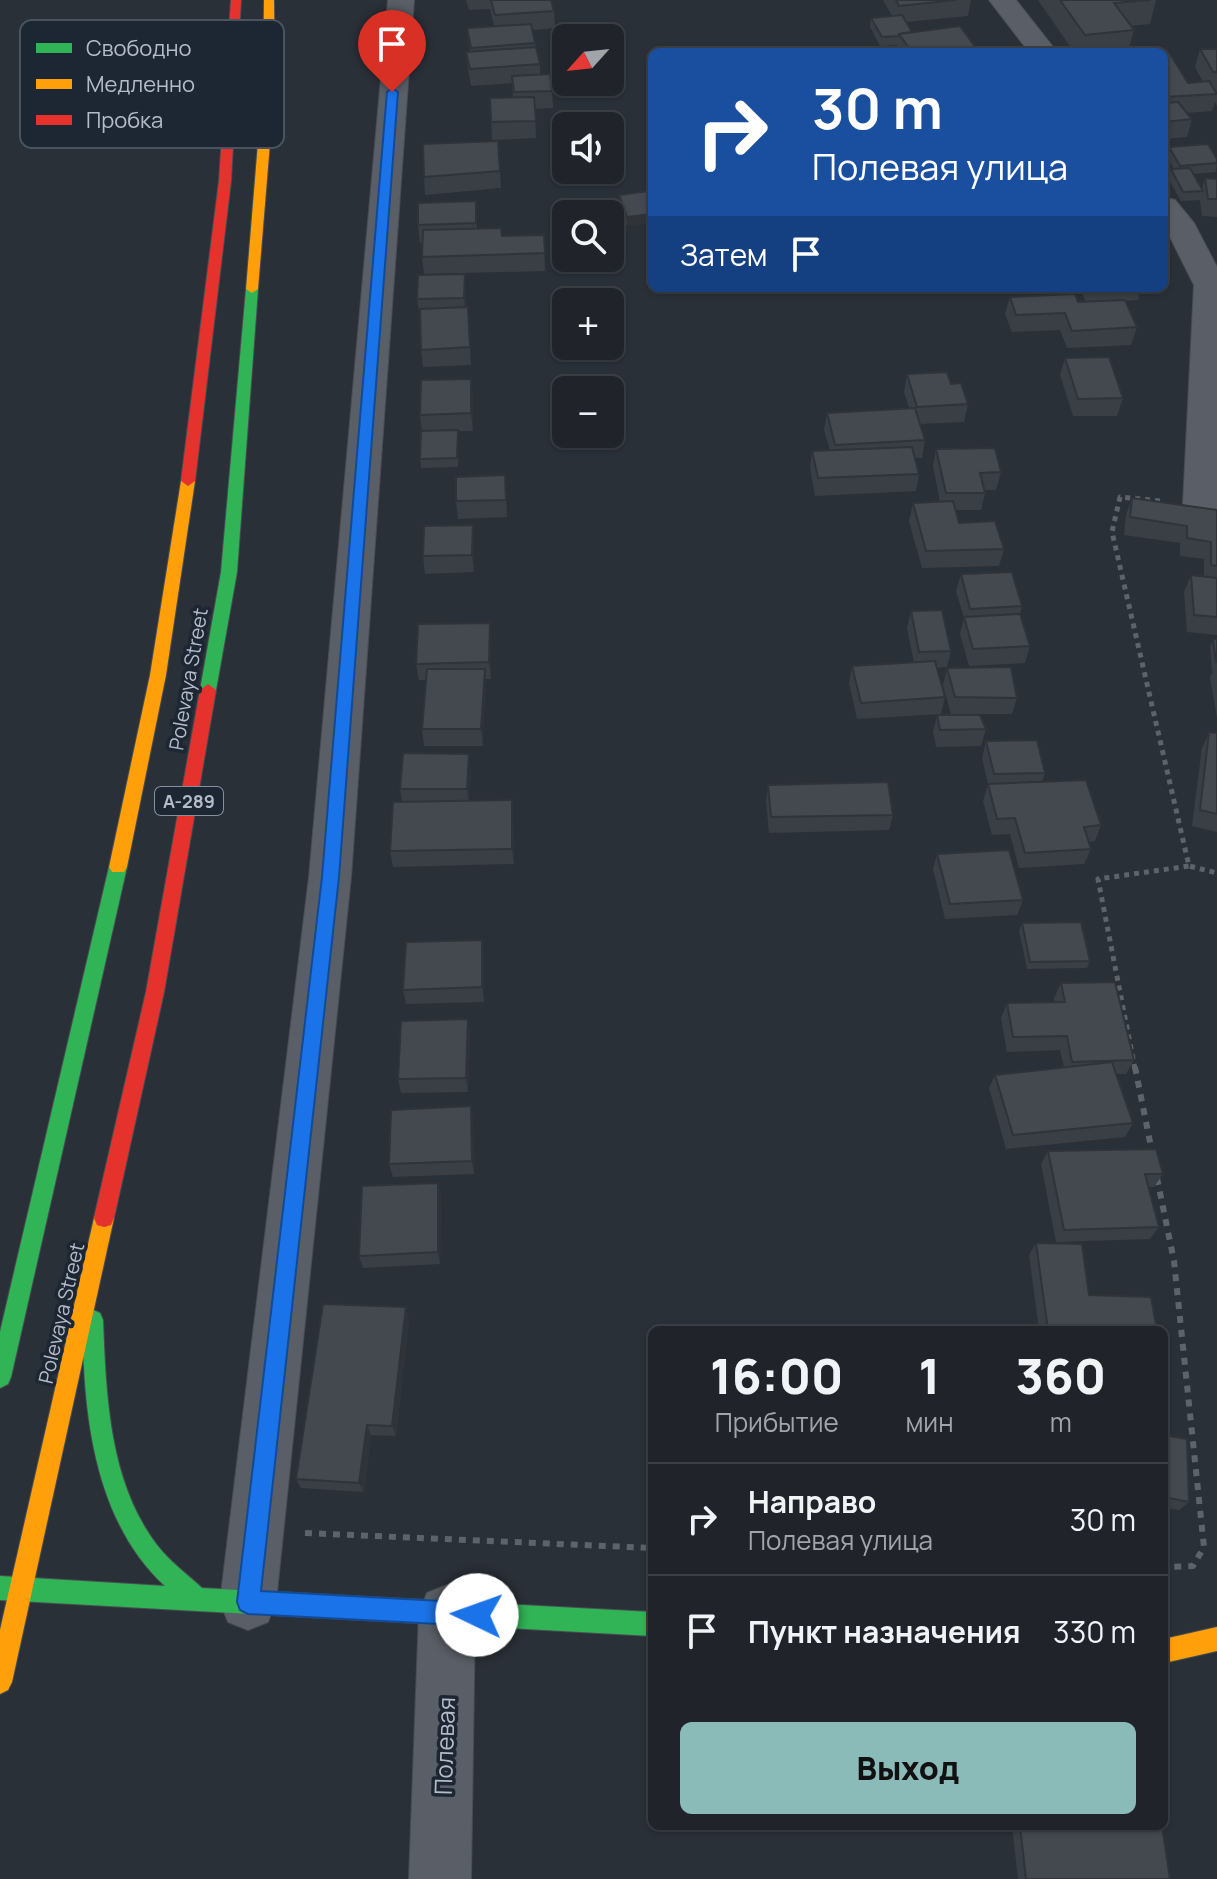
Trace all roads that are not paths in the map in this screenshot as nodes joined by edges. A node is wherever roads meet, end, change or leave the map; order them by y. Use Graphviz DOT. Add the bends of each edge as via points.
graph roads {
  1 [pos="236,0"];
  2 [pos="401,0"];
  3 [pos="1002,0"];
  4 [pos="236,20"];
  5 [pos="1040,48"];
  6 [pos="228,148"];
  7 [pos="264,148"];
  8 [pos="1168,211"];
  9 [pos="1209,506"];
  10 [pos="92,1276"];
  11 [pos="0,1377"];
  12 [pos="0,1588"];
  13 [pos="22,1590"];
  14 [pos="197,1599"];
  15 [pos="248,1602"];
  16 [pos="447,1613"];
  17 [pos="648,1624"];
  18 [pos="1217,1639"];
  19 [pos="1168,1650"];
  20 [pos="0,1682"];
  21 [pos="440,1879"];
  1 -- 4 [label="main road, Polevaya Street / А-289"];
  2 -- 15 [label="street" via="330,877"];
  3 -- 5 [label="street"];
  6 -- 11 [label="main road, Polevaya Street / А-289" via="177,572 140,772"];
  7 -- 10 [label="main road, Polevaya Street / А-289" via="229,572 155,992"];
  8 -- 9 [label="street" via="1183,229 1210,285"];
  10 -- 13 [label="main road, Polevaya Street / А-289"];
  10 -- 14 [label="main road" via="93,1373 109,1461 142,1543"];
  12 -- 13 [label="main road"];
  13 -- 14 [label="main road"];
  13 -- 20 [label="main road, А-289"];
  14 -- 15 [label="main road"];
  15 -- 16 [label="main road"];
  16 -- 17 [label="main road"];
  16 -- 21 [label="street, Полевая"];
  18 -- 19 [label="main road"];
}
